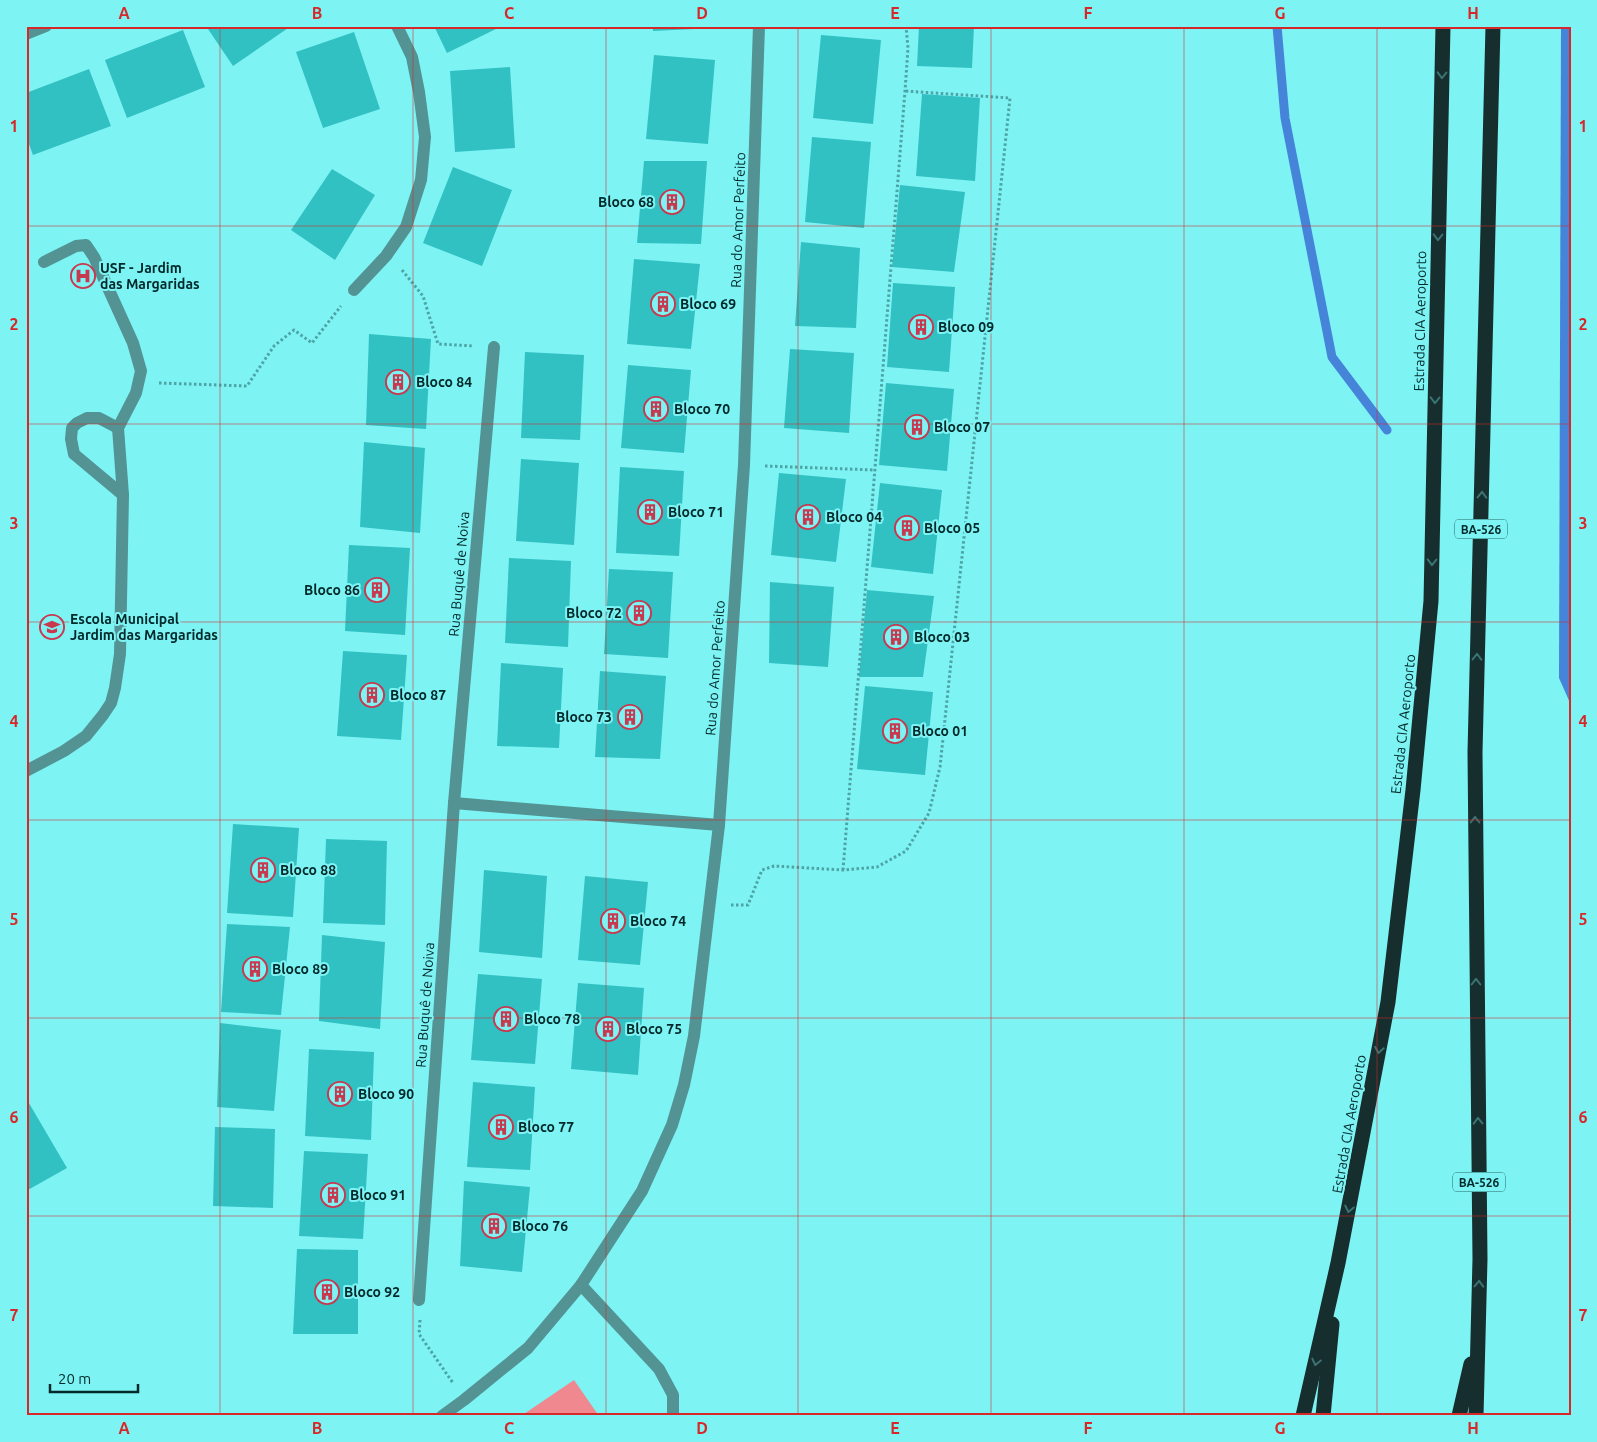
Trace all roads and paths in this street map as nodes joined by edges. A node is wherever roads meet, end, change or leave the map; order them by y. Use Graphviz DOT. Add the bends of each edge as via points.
graph roads {
  1 [pos="46,26"];
  2 [pos="397,26"];
  3 [pos="759,26"];
  4 [pos="906,26"];
  5 [pos="1443,26"];
  6 [pos="1493,26"];
  7 [pos="26,34"];
  8 [pos="905,91"];
  9 [pos="386,256"];
  10 [pos="44,262"];
  11 [pos="354,290"];
  12 [pos="494,347"];
  13 [pos="162,383"];
  14 [pos="118,428"];
  15 [pos="744,466"];
  16 [pos="875,470"];
  17 [pos="122,495"];
  18 [pos="26,771"];
  19 [pos="454,803"];
  20 [pos="719,825"];
  21 [pos="843,870"];
  22 [pos="710,905"];
  23 [pos="1338,1263"];
  24 [pos="581,1285"];
  25 [pos="419,1300"];
  26 [pos="420,1315"];
  27 [pos="1478,1332"];
  28 [pos="452,1381"];
  29 [pos="442,1416"];
  30 [pos="673,1416"];
  31 [pos="1303,1416"];
  32 [pos="1323,1416"];
  33 [pos="1459,1416"];
  34 [pos="1476,1416"];
  1 -- 7 [label="street"];
  2 -- 9 [label="street" via="412,57 425,137 421,180 406,227"];
  3 -- 15 [label="street, Rua do Amor Perfeito"];
  4 -- 8 [label="path"];
  5 -- 23 [label="highway, Estrada CIA Aeroporto, one-way" via="1431,591 1427,648 1388,1002"];
  27 -- 6 [label="highway, BA-526, one-way" via="1475,752"];
  8 -- 16 [label="path"];
  8 -- 21 [label="path" via="1010,98 940,767 929,813 906,851 877,867"];
  9 -- 11 [label="street"];
  9 -- 12 [label="path" via="406,273 423,296 438,344"];
  10 -- 14 [label="street" via="76,246 86,245 133,343 141,371 136,393"];
  11 -- 13 [label="path" via="312,343 294,330 274,346 246,386"];
  12 -- 19 [label="street, Rua Buquê de Noiva"];
  14 -- 17 [label="street"];
  14 -- 17 [label="street" via="98,418 87,418 72,428 71,438 74,454"];
  15 -- 16 [label="path"];
  15 -- 20 [label="street, Rua do Amor Perfeito"];
  16 -- 21 [label="path"];
  17 -- 18 [label="street" via="120,654 110,703 86,736"];
  19 -- 20 [label="street"];
  19 -- 25 [label="street, Rua Buquê de Noiva"];
  20 -- 22 [label="street, Rua do Amor Perfeito"];
  21 -- 22 [label="path" via="774,866 762,870 748,906"];
  22 -- 24 [label="street, Rua do Amor Perfeito" via="694,1036 672,1126 642,1192"];
  23 -- 31 [label="highway, Estrada CIA Aeroporto, one-way"];
  23 -- 32 [label="highway"];
  24 -- 29 [label="street, Rua do Amor Perfeito" via="528,1348"];
  24 -- 30 [label="street" via="659,1368 673,1395"];
  26 -- 28 [label="path" via="419,1334"];
  27 -- 33 [label="highway"];
  27 -- 34 [label="highway, BA-526"];
}
